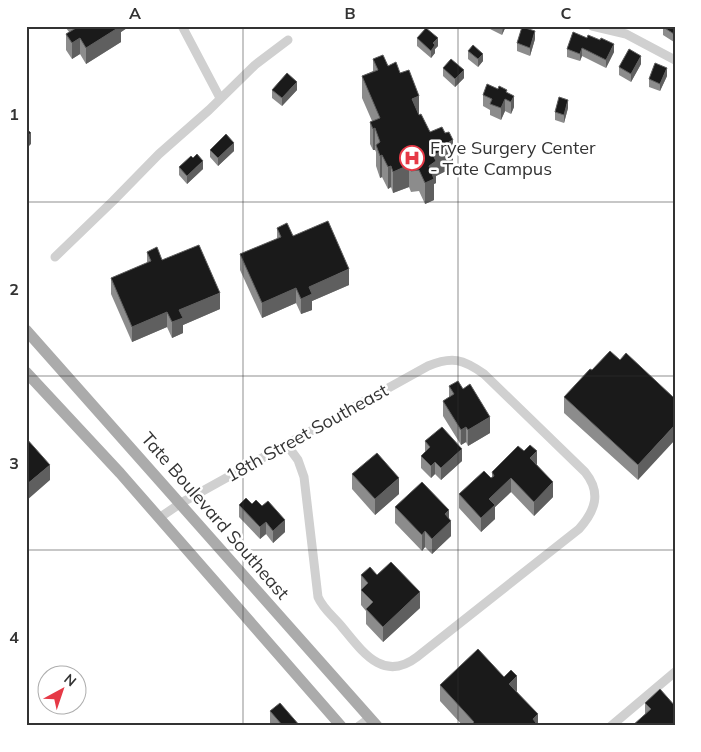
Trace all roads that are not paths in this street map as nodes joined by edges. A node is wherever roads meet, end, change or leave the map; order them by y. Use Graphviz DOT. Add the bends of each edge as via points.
graph roads {
  1 [pos="182,26"];
  2 [pos="592,26"];
  3 [pos="628,26"];
  4 [pos="288,40"];
  5 [pos="637,40"];
  6 [pos="675,60"];
  7 [pos="220,98"];
  8 [pos="54,257"];
  9 [pos="26,330"];
  10 [pos="26,372"];
  11 [pos="287,444"];
  12 [pos="181,503"];
  13 [pos="159,518"];
  14 [pos="675,672"];
  15 [pos="373,722"];
  16 [pos="341,726"];
  17 [pos="359,726"];
  18 [pos="611,726"];
  1 -- 7 [label="street"];
  2 -- 5 [label="street"];
  3 -- 5 [label="street"];
  4 -- 7 [label="street"];
  5 -- 6 [label="street"];
  7 -- 8 [label="street"];
  9 -- 12 [label="main road, Tate Boulevard Southeast"];
  10 -- 13 [label="main road"];
  11 -- 11 [label="street, 18th Street Southeast" via="304,477 316,591 320,602 370,659 386,666 408,663 417,657 579,529 594,504 593,486 585,472 484,374 460,361 428,366"];
  11 -- 12 [label="street, 18th Street Southeast"];
  12 -- 13 [label="street, 18th Street Southeast"];
  12 -- 15 [label="main road, Tate Boulevard Southeast"];
  13 -- 16 [label="main road"];
  14 -- 18 [label="street"];
  15 -- 17 [label="street"];
}
